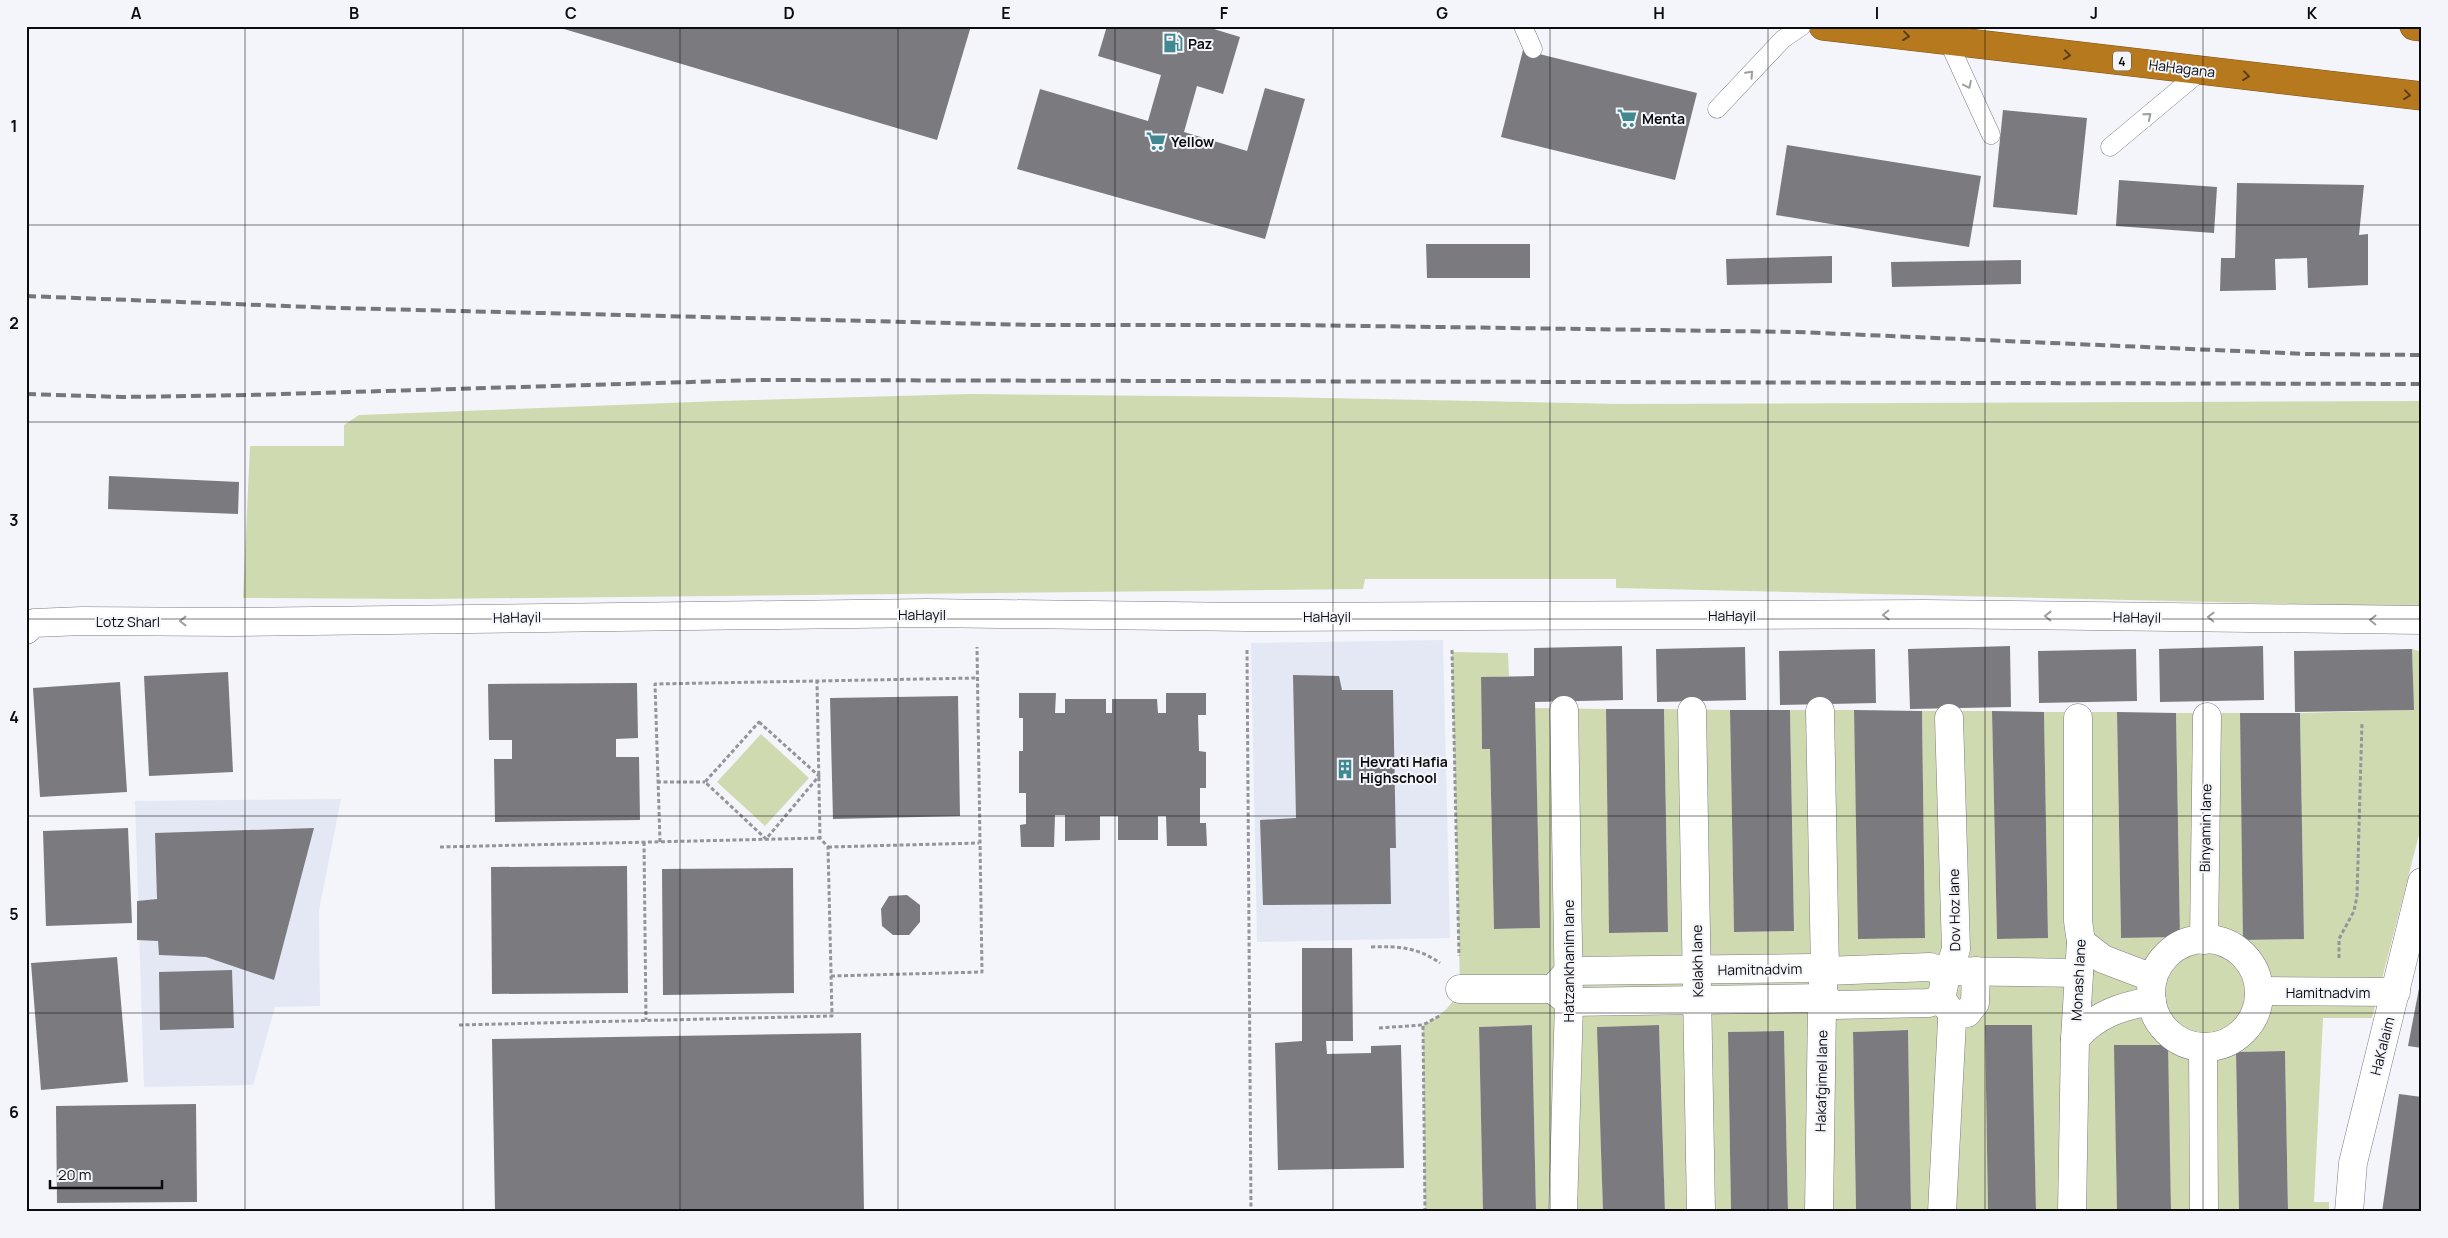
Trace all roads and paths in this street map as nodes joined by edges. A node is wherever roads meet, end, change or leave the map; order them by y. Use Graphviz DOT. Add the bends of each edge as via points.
graph roads {
  1 [pos="1524,26"];
  2 [pos="1802,26"];
  3 [pos="1823,26"];
  4 [pos="2414,26"];
  5 [pos="2422,27"];
  6 [pos="1948,41"];
  7 [pos="1534,49"];
  8 [pos="2201,71"];
  9 [pos="2422,96"];
  10 [pos="1717,109"];
  11 [pos="1991,135"];
  12 [pos="2110,147"];
  13 [pos="976,614"];
  14 [pos="1451,615"];
  15 [pos="1247,616"];
  16 [pos="2422,620"];
  17 [pos="232,622"];
  18 [pos="26,630"];
  19 [pos="977,678"];
  20 [pos="817,681"];
  21 [pos="1564,710"];
  22 [pos="1692,711"];
  23 [pos="1820,712"];
  24 [pos="2207,717"];
  25 [pos="1949,718"];
  26 [pos="2078,718"];
  27 [pos="2362,723"];
  28 [pos="819,776"];
  29 [pos="657,782"];
  30 [pos="705,782"];
  31 [pos="820,838"];
  32 [pos="766,839"];
  33 [pos="644,842"];
  34 [pos="660,842"];
  35 [pos="979,843"];
  36 [pos="440,847"];
  37 [pos="828,847"];
  38 [pos="2422,882"];
  39 [pos="2204,940"];
  40 [pos="2081,942"];
  41 [pos="1371,947"];
  42 [pos="1826,966"];
  43 [pos="1697,970"];
  44 [pos="1943,971"];
  45 [pos="1976,971"];
  46 [pos="2079,973"];
  47 [pos="831,976"];
  48 [pos="1563,987"];
  49 [pos="1460,989"];
  50 [pos="2152,990"];
  51 [pos="2260,991"];
  52 [pos="2339,992"];
  53 [pos="2396,992"];
  54 [pos="1825,998"];
  55 [pos="1697,1000"];
  56 [pos="1946,1007"];
  57 [pos="646,1020"];
  58 [pos="459,1025"];
  59 [pos="1423,1025"];
  60 [pos="1379,1028"];
  61 [pos="2075,1039"];
  62 [pos="2204,1048"];
  63 [pos="1250,1212"];
  64 [pos="1425,1212"];
  65 [pos="1563,1212"];
  66 [pos="1701,1212"];
  67 [pos="1819,1212"];
  68 [pos="1942,1212"];
  69 [pos="2072,1212"];
  70 [pos="2204,1212"];
  71 [pos="2349,1212"];
  1 -- 7 [label="lane"];
  10 -- 2 [label="lane, one-way" via="1783,39"];
  3 -- 6 [label="highway, HaHagana / 4, one-way"];
  4 -- 5 [label="highway"];
  6 -- 8 [label="highway, HaHagana / 4, one-way"];
  6 -- 11 [label="lane, one-way"];
  8 -- 9 [label="highway, HaHagana / 4, one-way"];
  12 -- 8 [label="lane, one-way"];
  13 -- 15 [label="street, HaHayil"];
  13 -- 17 [label="street, HaHayil"];
  13 -- 19 [label="path"];
  14 -- 15 [label="street, HaHayil"];
  16 -- 14 [label="street, HaHayil, one-way" via="1924,614"];
  14 -- 49 [label="path"];
  15 -- 63 [label="path"];
  17 -- 18 [label="street, Lotz Sharl, one-way" via="82,621 34,624"];
  19 -- 20 [label="path"];
  19 -- 35 [label="path"];
  20 -- 28 [label="path"];
  20 -- 29 [label="path" via="654,684"];
  21 -- 48 [label="street, Hatzankhanim lane"];
  22 -- 43 [label="street, Kelakh lane"];
  23 -- 42 [label="street, Hakafgimel lane"];
  24 -- 39 [label="street, Binyamin lane"];
  25 -- 44 [label="street, Dov Hoz lane" via="1956,949 1951,965"];
  26 -- 40 [label="street, Monash lane" via="2078,921"];
  27 -- 52 [label="path" via="2357,896 2354,912 2339,939"];
  28 -- 30 [label="path" via="759,722"];
  28 -- 31 [label="path"];
  28 -- 32 [label="path"];
  29 -- 30 [label="path"];
  29 -- 34 [label="path"];
  30 -- 32 [label="path"];
  31 -- 32 [label="path"];
  31 -- 37 [label="path"];
  32 -- 34 [label="path"];
  33 -- 34 [label="path"];
  33 -- 36 [label="path"];
  33 -- 57 [label="path"];
  35 -- 37 [label="path"];
  35 -- 47 [label="path" via="982,972"];
  37 -- 47 [label="path"];
  38 -- 53 [label="street, HaKalaim"];
  39 -- 50 [label="street" via="2196,939 2179,946 2165,957"];
  39 -- 51 [label="street" via="2232,946 2246,958 2256,973"];
  40 -- 46 [label="street, Monash lane"];
  40 -- 50 [label="street"];
  41 -- 49 [label="path" via="1416,949 1447,968"];
  42 -- 43 [label="street, Hamitnadvim"];
  42 -- 44 [label="street, Hamitnadvim" via="1930,967"];
  42 -- 54 [label="street, Hakafgimel lane" via="1822,978"];
  43 -- 48 [label="street, Hamitnadvim"];
  43 -- 55 [label="street, Kelakh lane"];
  44 -- 45 [label="street, Hamitnadvim"];
  44 -- 56 [label="street, Dov Hoz lane"];
  45 -- 46 [label="street, Hamitnadvim"];
  45 -- 56 [label="street, Hamitnadvim" via="1975,1003 1967,1013"];
  46 -- 61 [label="street, Monash lane"];
  47 -- 57 [label="path" via="832,1016"];
  48 -- 49 [label="street, Hamitnadvim"];
  48 -- 55 [label="street, Hamitnadvim"];
  48 -- 65 [label="street, Hatzankhanim lane"];
  49 -- 59 [label="path" via="1443,1014"];
  50 -- 61 [label="street" via="2096,1019"];
  50 -- 62 [label="street" via="2159,1023 2186,1045"];
  51 -- 52 [label="street, Hamitnadvim"];
  51 -- 62 [label="street" via="2257,1009 2249,1025 2237,1037 2221,1045"];
  52 -- 53 [label="street, Hamitnadvim"];
  53 -- 71 [label="street, HaKalaim" via="2353,1162"];
  54 -- 55 [label="street, Hamitnadvim"];
  54 -- 56 [label="street, Hamitnadvim" via="1834,1006 1929,1003"];
  54 -- 67 [label="street, Hakafgimel lane" via="1822,1006"];
  55 -- 66 [label="street, Kelakh lane"];
  56 -- 68 [label="street, Dov Hoz lane"];
  57 -- 58 [label="path"];
  59 -- 60 [label="path"];
  59 -- 64 [label="path"];
  61 -- 69 [label="street, Monash lane"];
  62 -- 70 [label="street"];
}
